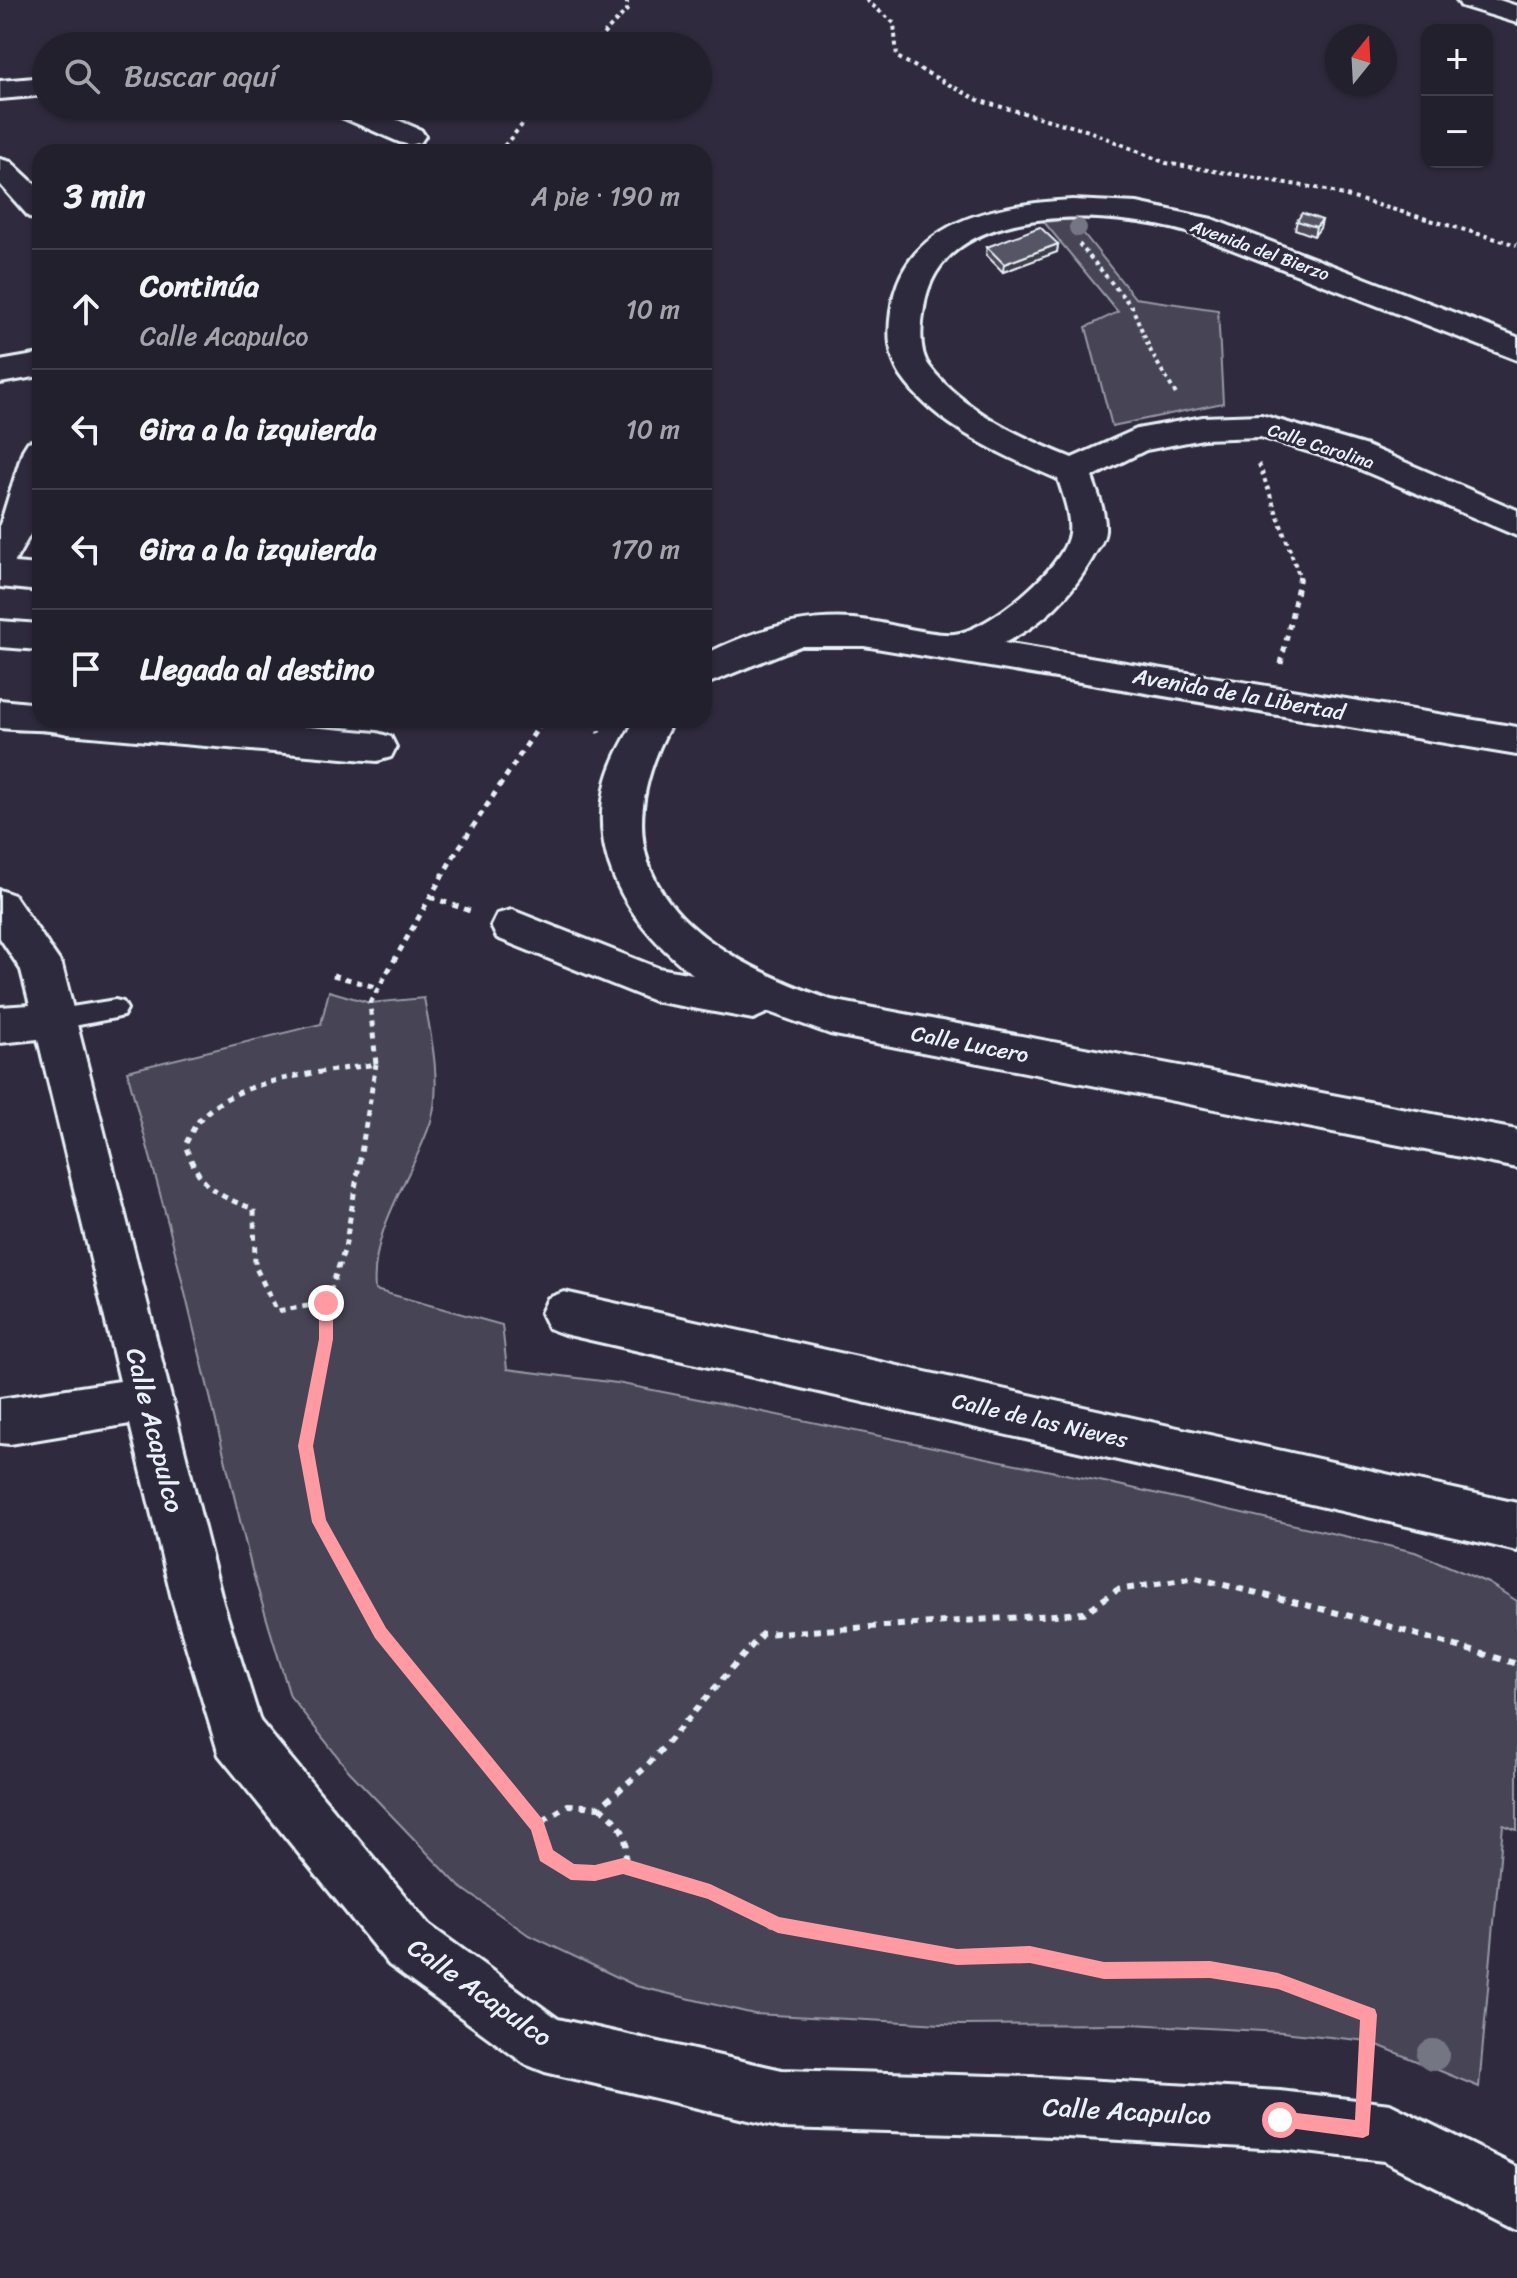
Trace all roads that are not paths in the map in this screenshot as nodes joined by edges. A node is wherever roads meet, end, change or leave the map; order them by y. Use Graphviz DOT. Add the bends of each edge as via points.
graph roads {
  1 [pos="1471,0"];
  2 [pos="1517,15"];
  3 [pos="32,89"];
  4 [pos="0,90"];
  5 [pos="373,120"];
  6 [pos="410,136"];
  7 [pos="0,168"];
  8 [pos="32,199"];
  9 [pos="1517,349"];
  10 [pos="32,366"];
  11 [pos="0,372"];
  12 [pos="1073,472"];
  13 [pos="32,496"];
  14 [pos="1517,524"];
  15 [pos="0,556"];
  16 [pos="0,574"];
  17 [pos="32,577"];
  18 [pos="0,634"];
  19 [pos="32,636"];
  20 [pos="961,647"];
  21 [pos="712,667"];
  22 [pos="0,714"];
  23 [pos="32,717"];
  24 [pos="160,728"];
  25 [pos="649,728"];
  26 [pos="1517,741"];
  27 [pos="377,747"];
  28 [pos="0,906"];
  29 [pos="512,926"];
  30 [pos="115,1009"];
  31 [pos="830,1017"];
  32 [pos="53,1020"];
  33 [pos="0,1025"];
  34 [pos="1517,1149"];
  35 [pos="564,1313"];
  36 [pos="147,1399"];
  37 [pos="0,1421"];
  38 [pos="1517,1527"];
  39 [pos="1517,2199"];
  1 -- 2 [label="main road"];
  3 -- 4 [label="main road"];
  5 -- 6 [label="main road"];
  7 -- 8 [label="main road"];
  9 -- 12 [label="main road, Avenida del Bierzo" via="1212,228 1139,212 1069,209 1005,215 961,230 931,256 911,289 904,328 914,369 954,409 1000,442"];
  10 -- 11 [label="main road"];
  12 -- 14 [label="main road, Calle Carolina" via="1137,440 1203,428 1261,426 1355,454"];
  12 -- 20 [label="main road" via="1087,535 1071,565 1047,597 1016,622"];
  13 -- 15 [label="main road"];
  16 -- 17 [label="main road"];
  18 -- 19 [label="main road"];
  20 -- 21 [label="main road" via="864,633 798,633"];
  20 -- 26 [label="main road, Avenida de la Libertad"];
  22 -- 23 [label="main road"];
  24 -- 27 [label="main road"];
  25 -- 31 [label="main road, Calle Lucero" via="632,754 620,799 621,841 639,888 667,928 712,966"];
  28 -- 32 [label="main road, Calle Acapulco" via="41,965"];
  29 -- 31 [label="main road" via="654,984"];
  30 -- 32 [label="lane"];
  31 -- 34 [label="main road, Calle Lucero"];
  32 -- 33 [label="main road"];
  32 -- 36 [label="main road, Calle Acapulco"];
  35 -- 38 [label="main road, Calle de las Nieves"];
  36 -- 37 [label="main road"];
  36 -- 39 [label="main road, Calle Acapulco" via="238,1736 409,1945 545,2044 782,2099 1280,2120 1390,2133"];
}
